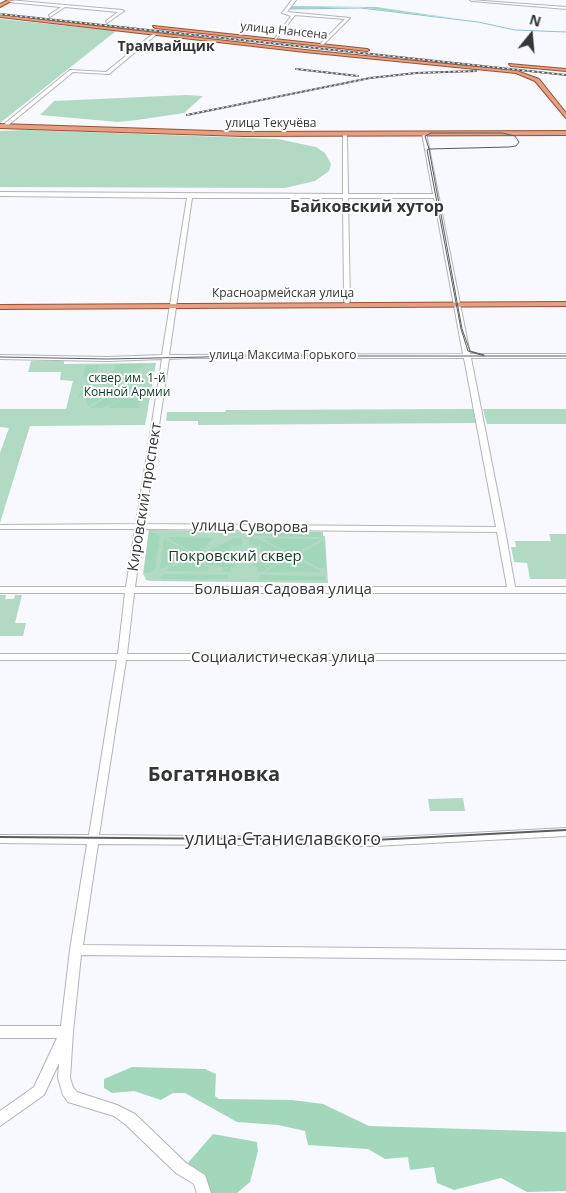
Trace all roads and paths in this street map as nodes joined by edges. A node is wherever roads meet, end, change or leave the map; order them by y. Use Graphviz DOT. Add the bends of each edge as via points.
graph roads {
  1 [pos="294,0"];
  2 [pos="472,0"];
  3 [pos="481,0"];
  4 [pos="4,4"];
  5 [pos="64,6"];
  6 [pos="566,8"];
  7 [pos="292,13"];
  8 [pos="0,16"];
  9 [pos="50,16"];
  10 [pos="348,18"];
  11 [pos="108,22"];
  12 [pos="156,34"];
  13 [pos="274,40"];
  14 [pos="304,43"];
  15 [pos="321,45"];
  16 [pos="329,46"];
  17 [pos="313,48"];
  18 [pos="302,51"];
  19 [pos="378,51"];
  20 [pos="319,52"];
  21 [pos="437,57"];
  22 [pos="566,70"];
  23 [pos="566,116"];
  24 [pos="2,126"];
  25 [pos="566,129"];
  26 [pos="424,133"];
  27 [pos="345,134"];
  28 [pos="0,194"];
  29 [pos="190,196"];
  30 [pos="347,196"];
  31 [pos="436,196"];
  32 [pos="347,302"];
  33 [pos="456,303"];
  34 [pos="566,303"];
  35 [pos="175,304"];
  36 [pos="0,305"];
  37 [pos="468,356"];
  38 [pos="566,356"];
  39 [pos="0,357"];
  40 [pos="166,357"];
  41 [pos="140,526"];
  42 [pos="0,527"];
  43 [pos="501,530"];
  44 [pos="0,585"];
  45 [pos="511,586"];
  46 [pos="566,586"];
  47 [pos="130,588"];
  48 [pos="0,590"];
  49 [pos="566,590"];
  50 [pos="0,657"];
  51 [pos="566,657"];
  52 [pos="121,659"];
  53 [pos="566,832"];
  54 [pos="0,839"];
  55 [pos="94,840"];
  56 [pos="76,950"];
  57 [pos="566,955"];
  58 [pos="0,1032"];
  59 [pos="67,1032"];
  60 [pos="0,1119"];
  61 [pos="204,1193"];
  1 -- 7 [label="street" via="284,13"];
  2 -- 6 [label="street"];
  3 -- 6 [label="street"];
  4 -- 5 [label="street"];
  4 -- 9 [label="main road, улица Нансена"];
  5 -- 9 [label="street"];
  5 -- 11 [label="street" via="122,11"];
  7 -- 10 [label="street"];
  7 -- 13 [label="street"];
  8 -- 12 [label="main road, улица Нансена"];
  9 -- 11 [label="main road, улица Нансена"];
  10 -- 15 [label="street"];
  11 -- 13 [label="main road, улица Нансена"];
  12 -- 18 [label="main road, улица Нансена"];
  12 -- 24 [label="street" via="107,73 72,70"];
  13 -- 14 [label="main road, улица Нансена"];
  14 -- 15 [label="main road, улица Нансена"];
  14 -- 17 [label="main road"];
  15 -- 16 [label="main road, улица Нансена"];
  16 -- 17 [label="main road"];
  16 -- 19 [label="main road, улица Нансена"];
  17 -- 18 [label="main road"];
  17 -- 20 [label="main road"];
  18 -- 20 [label="main road, улица Нансена"];
  20 -- 23 [label="main road, улица Нансена" via="525,74 537,80"];
  21 -- 22 [label="main road"];
  24 -- 27 [label="main road, улица Текучёва"];
  25 -- 26 [label="main road, улица Текучёва"];
  26 -- 27 [label="main road, улица Текучёва"];
  26 -- 31 [label="street"];
  27 -- 30 [label="street"];
  28 -- 29 [label="street"];
  29 -- 30 [label="street"];
  29 -- 35 [label="street, Кировский проспект"];
  30 -- 31 [label="street"];
  30 -- 32 [label="street"];
  31 -- 33 [label="street"];
  32 -- 33 [label="main road, Красноармейская улица"];
  32 -- 35 [label="main road, Красноармейская улица"];
  33 -- 34 [label="main road, Красноармейская улица"];
  33 -- 35 [label="main road, Красноармейская улица"];
  33 -- 37 [label="street"];
  35 -- 36 [label="main road, Красноармейская улица"];
  35 -- 40 [label="street, Кировский проспект"];
  37 -- 38 [label="street, улица Максима Горького"];
  37 -- 40 [label="street, улица Максима Горького"];
  37 -- 43 [label="street"];
  39 -- 40 [label="street, улица Максима Горького"];
  40 -- 41 [label="street, Кировский проспект"];
  41 -- 42 [label="street, улица Суворова"];
  41 -- 43 [label="street, улица Суворова"];
  41 -- 47 [label="street, Кировский проспект"];
  43 -- 45 [label="street"];
  44 -- 47 [label="street, Большая Садовая улица"];
  45 -- 46 [label="street, Большая Садовая улица"];
  45 -- 47 [label="street, Большая Садовая улица"];
  47 -- 48 [label="street, Большая Садовая улица"];
  47 -- 49 [label="street, Большая Садовая улица"];
  47 -- 52 [label="street"];
  50 -- 52 [label="street, Социалистическая улица"];
  51 -- 52 [label="street, Социалистическая улица"];
  52 -- 55 [label="street"];
  53 -- 55 [label="street, улица Станиславского" via="374,842"];
  54 -- 55 [label="street, улица Станиславского"];
  55 -- 56 [label="street"];
  56 -- 57 [label="street"];
  56 -- 59 [label="street"];
  58 -- 59 [label="street"];
  59 -- 60 [label="street" via="39,1091"];
  59 -- 61 [label="street" via="64,1078 68,1091 130,1119 181,1168 200,1180"];
}
